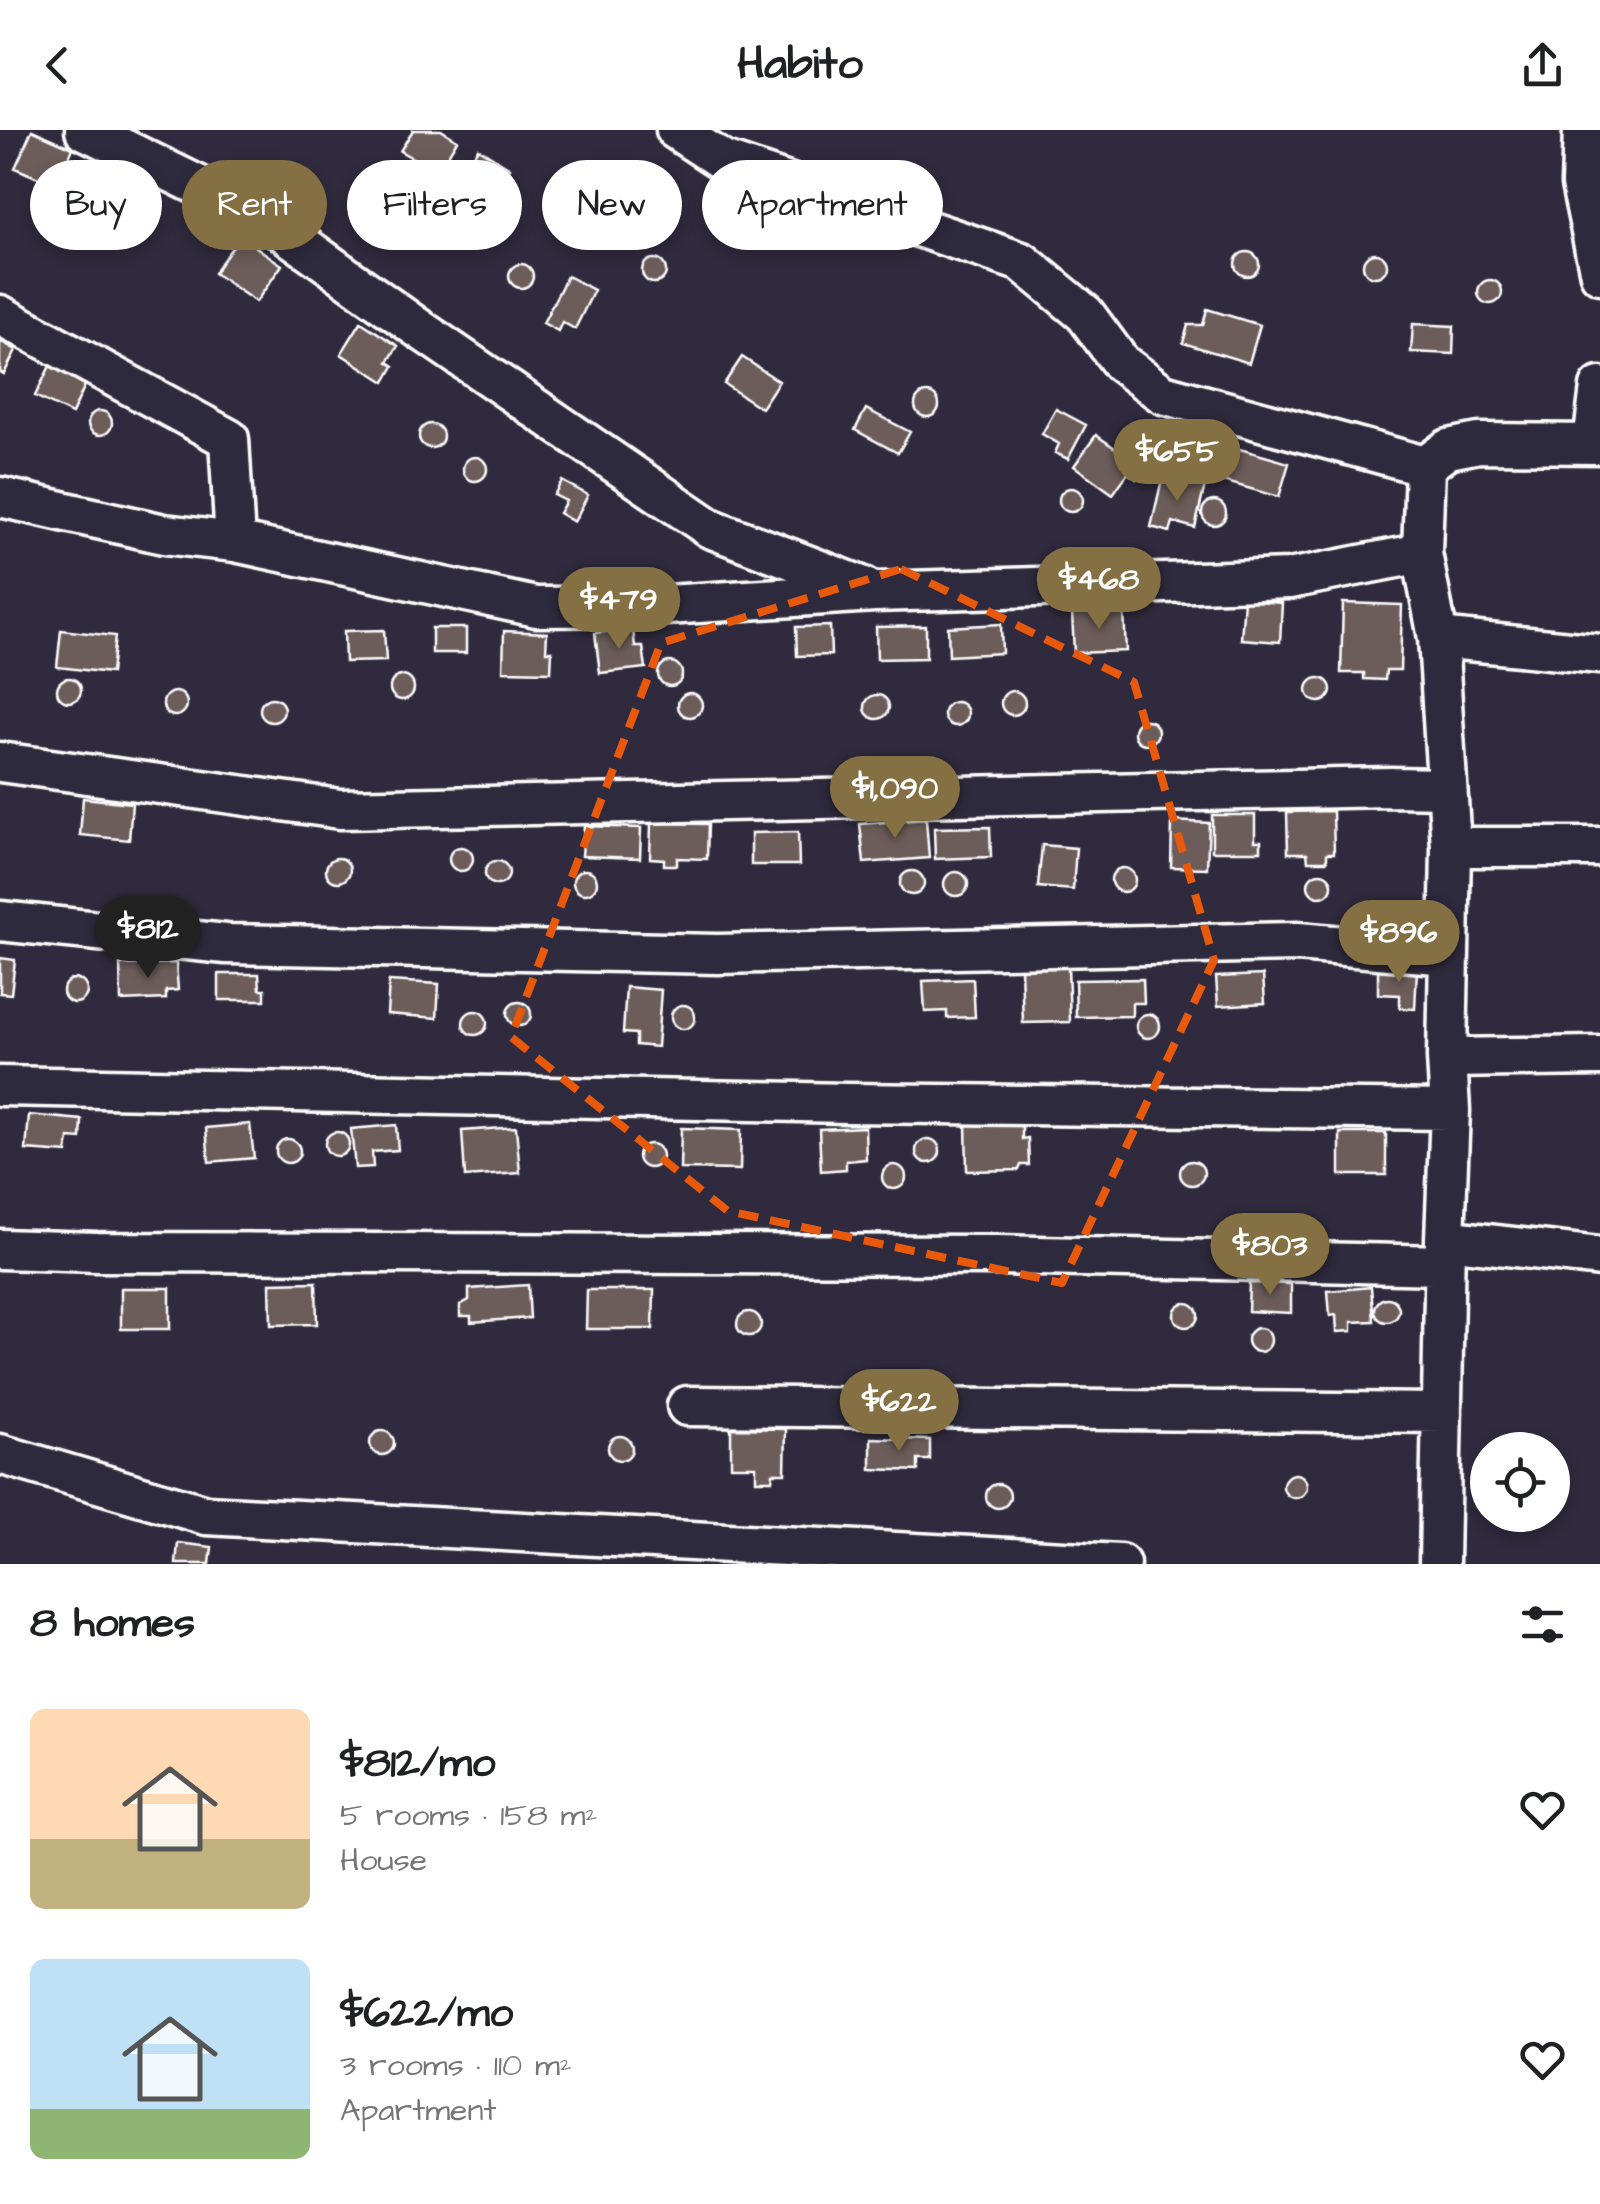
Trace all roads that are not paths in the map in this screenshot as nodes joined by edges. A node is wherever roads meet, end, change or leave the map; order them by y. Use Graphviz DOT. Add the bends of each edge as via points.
graph roads {
  1 [pos="85,130"];
  2 [pos="676,130"];
  3 [pos="1583,130"];
  4 [pos="1600,274"];
  5 [pos="0,314"];
  6 [pos="1600,387"];
  7 [pos="1597,444"];
  8 [pos="1425,466"];
  9 [pos="0,498"];
  10 [pos="235,542"];
  11 [pos="1422,552"];
  12 [pos="875,592"];
  13 [pos="1438,638"];
  14 [pos="1600,654"];
  15 [pos="0,762"];
  16 [pos="1447,788"];
  17 [pos="1451,847"];
  18 [pos="1600,847"];
  19 [pos="0,921"];
  20 [pos="1448,956"];
  21 [pos="1600,1056"];
  22 [pos="1448,1058"];
  23 [pos="0,1086"];
  24 [pos="1450,1110"];
  25 [pos="0,1249"];
  26 [pos="1444,1252"];
  27 [pos="1600,1257"];
  28 [pos="687,1406"];
  29 [pos="1442,1414"];
  30 [pos="0,1454"];
  31 [pos="1120,1564"];
  32 [pos="1440,1564"];
  1 -- 12 [label="street" via="263,217 710,528"];
  2 -- 8 [label="street" via="724,161 1022,262 1084,314 1121,363 1163,394"];
  3 -- 4 [label="street" via="1581,184"];
  5 -- 10 [label="street" via="229,439"];
  6 -- 7 [label="street"];
  7 -- 8 [label="street" via="1479,443 1448,449"];
  8 -- 11 [label="street"];
  9 -- 10 [label="street" via="164,534"];
  10 -- 12 [label="street" via="536,607"];
  11 -- 12 [label="street" via="1289,579"];
  11 -- 13 [label="street"];
  13 -- 14 [label="street"];
  13 -- 16 [label="street"];
  15 -- 16 [label="street" via="340,810"];
  16 -- 17 [label="street"];
  17 -- 18 [label="street"];
  17 -- 20 [label="street"];
  19 -- 20 [label="street" via="246,945 718,954 1298,942"];
  20 -- 22 [label="street"];
  21 -- 22 [label="street"];
  22 -- 24 [label="street"];
  23 -- 24 [label="street"];
  24 -- 26 [label="street"];
  25 -- 26 [label="street"];
  26 -- 27 [label="street"];
  26 -- 29 [label="street"];
  28 -- 29 [label="street"];
  29 -- 32 [label="street"];
  30 -- 31 [label="street" via="206,1515"];
}
